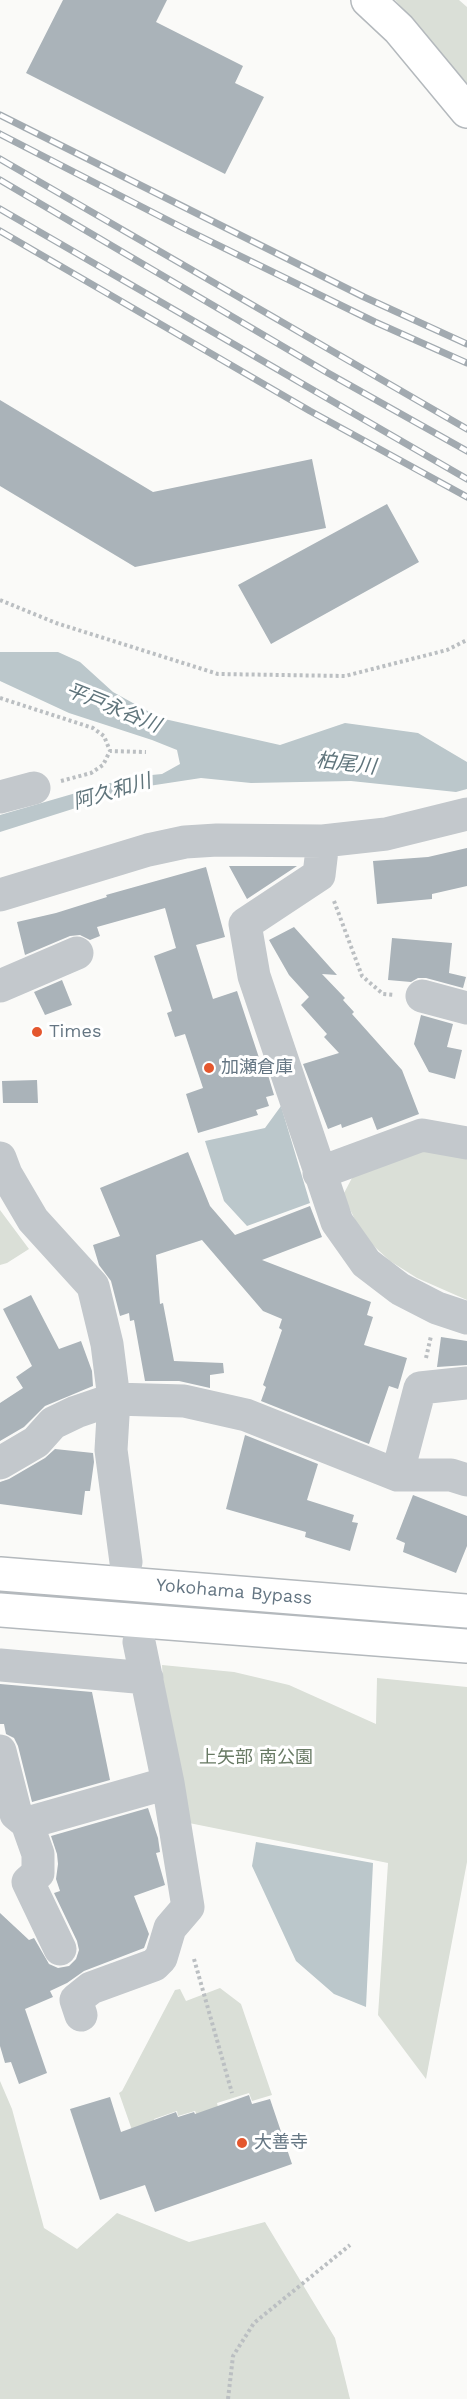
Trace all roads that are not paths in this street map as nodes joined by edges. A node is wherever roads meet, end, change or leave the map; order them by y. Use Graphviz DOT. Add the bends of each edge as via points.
graph roads {
  1 [pos="368,0"];
  2 [pos="467,111"];
  3 [pos="34,788"];
  4 [pos="0,797"];
  5 [pos="467,814"];
  6 [pos="323,841"];
  7 [pos="0,895"];
  8 [pos="77,953"];
  9 [pos="0,986"];
  10 [pos="422,996"];
  11 [pos="467,1008"];
  12 [pos="467,1143"];
  13 [pos="0,1158"];
  14 [pos="319,1173"];
  15 [pos="467,1318"];
  16 [pos="467,1383"];
  17 [pos="114,1399"];
  18 [pos="0,1463"];
  19 [pos="397,1475"];
  20 [pos="467,1480"];
  21 [pos="126,1562"];
  22 [pos="0,1574"];
  23 [pos="0,1610"];
  24 [pos="467,1611"];
  25 [pos="139,1642"];
  26 [pos="467,1646"];
  27 [pos="0,1665"];
  28 [pos="147,1678"];
  29 [pos="0,1751"];
  30 [pos="168,1783"];
  31 [pos="27,1823"];
  32 [pos="60,1949"];
  33 [pos="81,2015"];
  1 -- 2 [label="highway" via="399,29"];
  3 -- 4 [label="street"];
  5 -- 6 [label="street" via="386,834"];
  6 -- 7 [label="street" via="185,843 148,850"];
  6 -- 14 [label="street" via="319,875 245,924 254,976"];
  8 -- 9 [label="street"];
  10 -- 11 [label="street"];
  12 -- 14 [label="street" via="422,1135"];
  13 -- 17 [label="street" via="33,1220 93,1286 107,1344"];
  14 -- 15 [label="street" via="337,1221 366,1263 400,1289"];
  16 -- 19 [label="street" via="420,1388"];
  17 -- 18 [label="street" via="53,1423 36,1442"];
  17 -- 19 [label="street" via="184,1401 246,1415"];
  17 -- 21 [label="street" via="111,1450"];
  19 -- 20 [label="street" via="451,1475"];
  22 -- 24 [label="highway, Yokohama Bypass"];
  23 -- 26 [label="highway, Yokohama Bypass"];
  25 -- 28 [label="street"];
  27 -- 28 [label="street"];
  28 -- 30 [label="street"];
  29 -- 31 [label="street" via="16,1814"];
  30 -- 31 [label="street"];
  30 -- 33 [label="street" via="188,1907 170,1928 161,1958 154,1965 91,1988 76,2000"];
  31 -- 32 [label="street" via="38,1854 38,1874 28,1882"];
}
